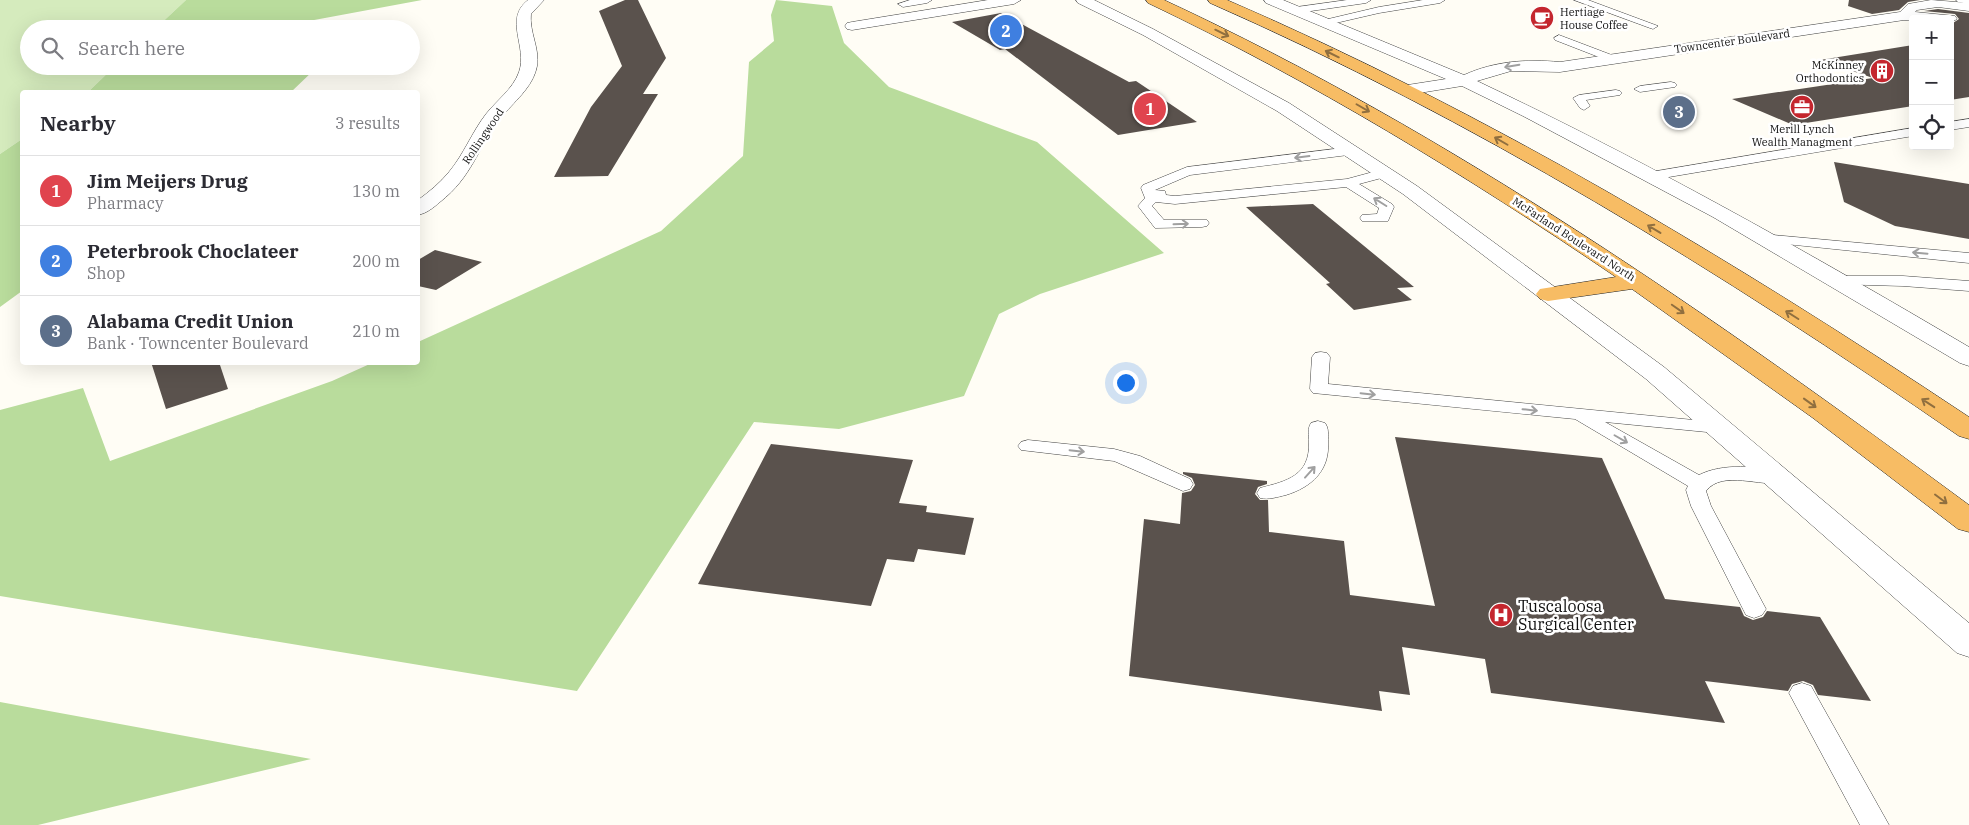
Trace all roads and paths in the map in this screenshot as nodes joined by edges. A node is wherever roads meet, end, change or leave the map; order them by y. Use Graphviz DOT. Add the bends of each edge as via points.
graph roads {
  1 [pos="537,0"];
  2 [pos="927,0"];
  3 [pos="1014,0"];
  4 [pos="1083,0"];
  5 [pos="1153,0"];
  6 [pos="1215,0"];
  7 [pos="1271,0"];
  8 [pos="1366,0"];
  9 [pos="1440,0"];
  10 [pos="1579,0"];
  11 [pos="1961,0"];
  12 [pos="1969,1"];
  13 [pos="903,4"];
  14 [pos="1969,7"];
  15 [pos="1297,10"];
  16 [pos="1904,16"];
  17 [pos="1909,16"];
  18 [pos="1969,17"];
  19 [pos="1954,19"];
  20 [pos="1327,22"];
  21 [pos="852,26"];
  22 [pos="1654,26"];
  23 [pos="1559,38"];
  24 [pos="1613,59"];
  25 [pos="1290,67"];
  26 [pos="1464,81"];
  27 [pos="1349,83"];
  28 [pos="1671,85"];
  29 [pos="1367,87"];
  30 [pos="1640,89"];
  31 [pos="1407,90"];
  32 [pos="1616,93"];
  33 [pos="1584,106"];
  34 [pos="1969,123"];
  35 [pos="1954,125"];
  36 [pos="1909,133"];
  37 [pos="1351,151"];
  38 [pos="1384,173"];
  39 [pos="1191,176"];
  40 [pos="1652,176"];
  41 [pos="1348,182"];
  42 [pos="1210,196"];
  43 [pos="1152,198"];
  44 [pos="420,207"];
  45 [pos="1367,218"];
  46 [pos="1202,223"];
  47 [pos="1762,238"];
  48 [pos="1969,258"];
  49 [pos="1638,281"];
  50 [pos="1839,281"];
  51 [pos="1969,286"];
  52 [pos="1548,294"];
  53 [pos="1321,357"];
  54 [pos="1969,358"];
  55 [pos="1579,415"];
  56 [pos="1717,426"];
  57 [pos="1318,427"];
  58 [pos="1969,430"];
  59 [pos="1028,446"];
  60 [pos="1776,477"];
  61 [pos="1183,484"];
  62 [pos="1699,484"];
  63 [pos="1267,493"];
  64 [pos="1969,521"];
  65 [pos="1754,609"];
  66 [pos="1969,643"];
  67 [pos="1802,693"];
  68 [pos="1875,825"];
  1 -- 44 [label="street, Rollingwood" via="530,4 522,18 530,64 524,82 495,114 456,175"];
  2 -- 13 [label="lane"];
  3 -- 21 [label="street"];
  4 -- 37 [label="street" via="1283,107"];
  5 -- 25 [label="highway, McFarland Boulevard North, one-way"];
  31 -- 6 [label="highway, one-way"];
  7 -- 15 [label="street"];
  8 -- 15 [label="lane"];
  9 -- 20 [label="lane"];
  10 -- 22 [label="lane"];
  11 -- 12 [label="lane"];
  14 -- 16 [label="street" via="1938,3 1913,7"];
  15 -- 20 [label="street"];
  16 -- 17 [label="street"];
  16 -- 24 [label="street, Towncenter Boulevard"];
  18 -- 19 [label="street"];
  20 -- 26 [label="street"];
  23 -- 24 [label="lane"];
  24 -- 26 [label="street, Towncenter Boulevard" via="1560,67 1553,75 1508,82"];
  25 -- 27 [label="highway"];
  25 -- 49 [label="highway, McFarland Boulevard North, one-way" via="1452,160"];
  26 -- 31 [label="street, Towncenter Boulevard"];
  26 -- 40 [label="street"];
  28 -- 30 [label="lane"];
  29 -- 31 [label="highway"];
  58 -- 31 [label="highway, one-way" via="1841,345 1660,232"];
  32 -- 33 [label="lane" via="1578,98"];
  34 -- 35 [label="lane"];
  36 -- 40 [label="lane"];
  37 -- 38 [label="street"];
  37 -- 39 [label="lane, one-way"];
  38 -- 41 [label="lane"];
  38 -- 52 [label="street"];
  39 -- 42 [label="lane"];
  39 -- 43 [label="lane"];
  40 -- 47 [label="street"];
  41 -- 42 [label="lane"];
  45 -- 41 [label="lane, one-way" via="1383,218 1387,207"];
  42 -- 43 [label="lane" via="1175,200"];
  43 -- 46 [label="lane, one-way" via="1145,206 1160,225"];
  48 -- 47 [label="lane, one-way"];
  47 -- 50 [label="street"];
  49 -- 52 [label="highway"];
  49 -- 64 [label="highway, McFarland Boulevard North, one-way"];
  50 -- 51 [label="lane"];
  50 -- 54 [label="street"];
  52 -- 56 [label="street" via="1655,374"];
  53 -- 55 [label="lane, one-way" via="1319,389"];
  55 -- 56 [label="lane"];
  55 -- 62 [label="lane, one-way"];
  56 -- 60 [label="street"];
  63 -- 57 [label="lane, one-way" via="1297,483 1315,467"];
  59 -- 61 [label="lane, one-way" via="1118,456"];
  60 -- 62 [label="lane" via="1715,476"];
  60 -- 66 [label="street"];
  62 -- 65 [label="lane" via="1697,498"];
  67 -- 68 [label="lane"];
}
